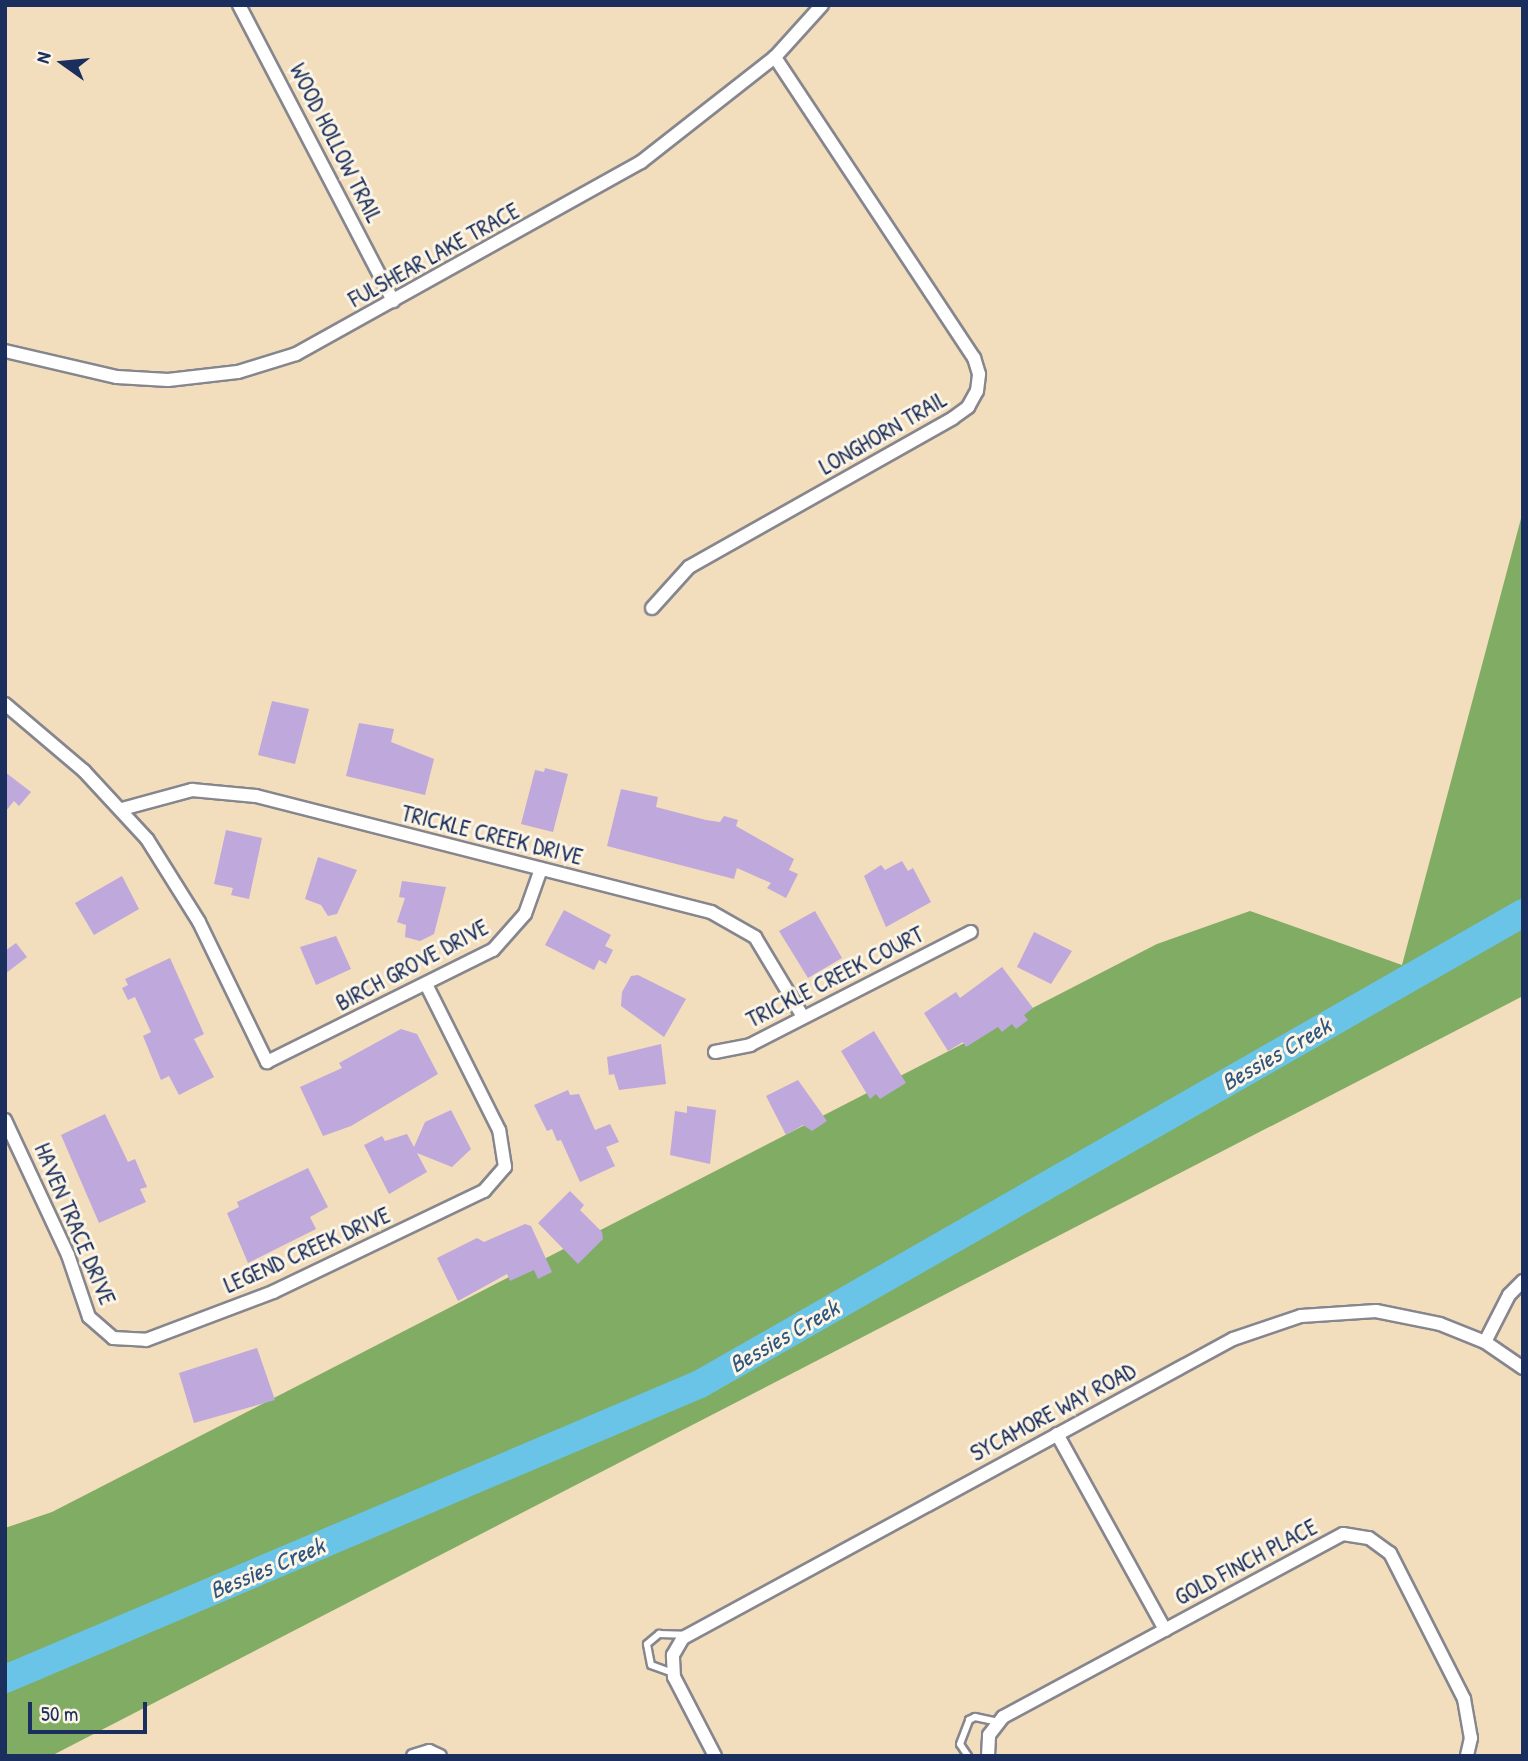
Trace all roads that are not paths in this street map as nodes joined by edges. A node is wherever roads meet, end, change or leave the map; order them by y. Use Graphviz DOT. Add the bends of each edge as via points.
graph roads {
  1 [pos="239,5"];
  2 [pos="822,5"];
  3 [pos="775,57"];
  4 [pos="393,301"];
  5 [pos="5,351"];
  6 [pos="652,608"];
  7 [pos="5,704"];
  8 [pos="122,809"];
  9 [pos="541,869"];
  10 [pos="971,932"];
  11 [pos="427,986"];
  12 [pos="803,1017"];
  13 [pos="715,1052"];
  14 [pos="5,1120"];
  15 [pos="1523,1281"];
  16 [pos="113,1338"];
  17 [pos="1485,1342"];
  18 [pos="1523,1368"];
  19 [pos="1057,1434"];
  20 [pos="1165,1630"];
  21 [pos="686,1635"];
  22 [pos="673,1673"];
  23 [pos="999,1723"];
  24 [pos="413,1756"];
  25 [pos="440,1756"];
  26 [pos="715,1756"];
  27 [pos="968,1756"];
  28 [pos="988,1756"];
  29 [pos="1466,1756"];
  1 -- 4 [label="street, WOOD HOLLOW TRAIL"];
  2 -- 3 [label="street, FULSHEAR LAKE TRACE"];
  3 -- 4 [label="street, FULSHEAR LAKE TRACE" via="641,162"];
  3 -- 6 [label="street, LONGHORN TRAIL" via="974,358 979,374 977,391 968,407 953,418 689,567"];
  4 -- 5 [label="street, FULSHEAR LAKE TRACE" via="296,354 202,379 117,377"];
  7 -- 8 [label="street"];
  8 -- 9 [label="street, TRICKLE CREEK DRIVE" via="171,792 232,792"];
  8 -- 11 [label="street, BIRCH GROVE DRIVE" via="147,839 199,922 267,1062"];
  9 -- 11 [label="street, BIRCH GROVE DRIVE" via="525,914 511,933 493,950"];
  9 -- 12 [label="street, TRICKLE CREEK DRIVE" via="712,912 742,926 765,952"];
  10 -- 12 [label="street, TRICKLE CREEK COURT"];
  11 -- 16 [label="street, LEGEND CREEK DRIVE" via="499,1130 505,1167 484,1191 273,1292 146,1340"];
  12 -- 13 [label="street, TRICKLE CREEK COURT" via="750,1045"];
  14 -- 16 [label="street, HAVEN TRACE DRIVE" via="68,1255 89,1317"];
  15 -- 17 [label="street" via="1509,1295"];
  17 -- 18 [label="street, SYCAMORE WAY ROAD"];
  17 -- 19 [label="street, SYCAMORE WAY ROAD" via="1440,1324 1376,1311 1301,1316 1233,1339"];
  19 -- 20 [label="street"];
  19 -- 21 [label="street, SYCAMORE WAY ROAD"];
  20 -- 23 [label="street, GOLD FINCH PLACE"];
  20 -- 29 [label="street, GOLD FINCH PLACE" via="1343,1534 1369,1538 1390,1553 1464,1699 1471,1738"];
  21 -- 22 [label="street, SYCAMORE WAY ROAD" via="673,1655"];
  21 -- 22 [label="lane" via="659,1634 647,1644 651,1665"];
  22 -- 26 [label="street"];
  23 -- 27 [label="lane" via="975,1717 969,1720 960,1744"];
  23 -- 28 [label="street" via="989,1735"];
  24 -- 25 [label="street" via="429,1751"];
}
